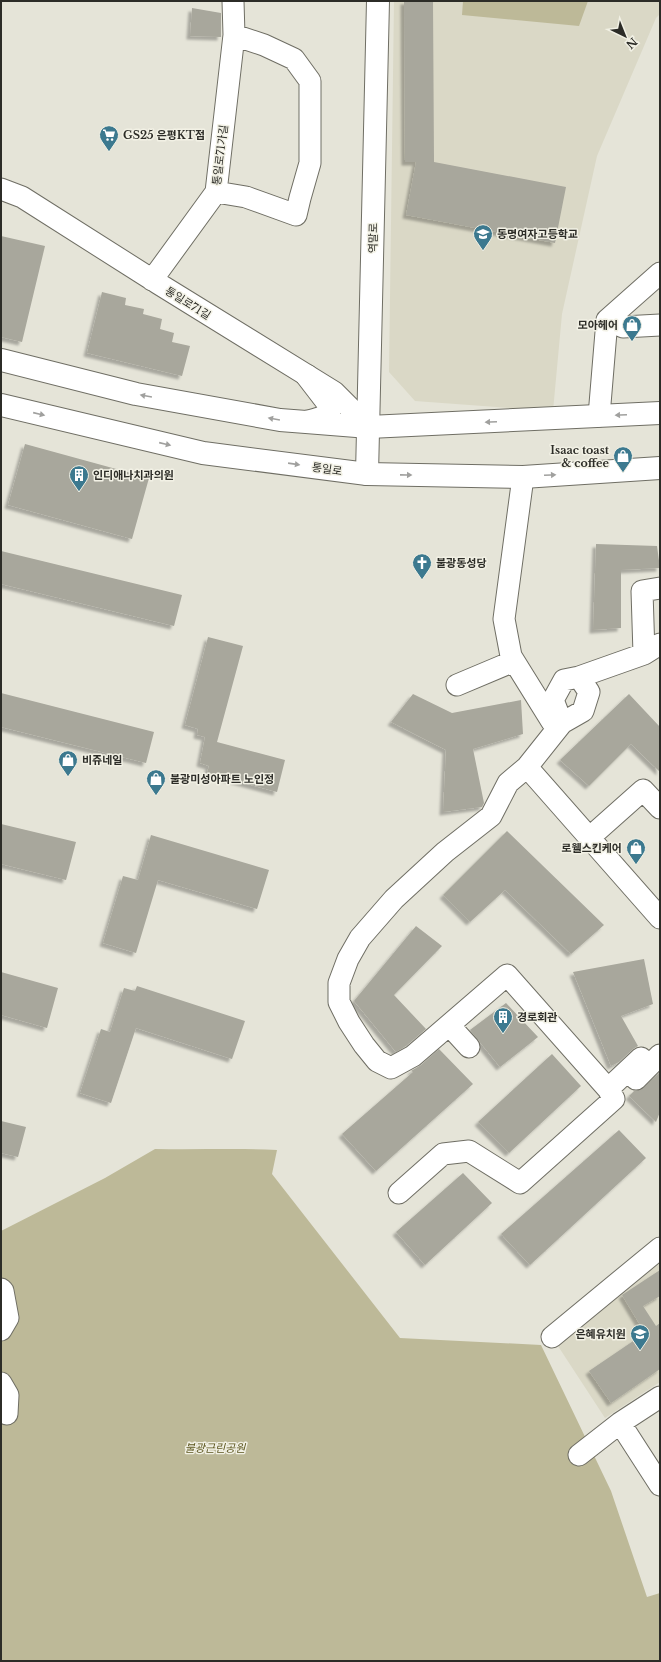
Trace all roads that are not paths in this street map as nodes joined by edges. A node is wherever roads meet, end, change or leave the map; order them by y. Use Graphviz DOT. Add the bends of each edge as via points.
graph roads {
  1 [pos="233,1"];
  2 [pos="378,1"];
  3 [pos="234,35"];
  4 [pos="1,189"];
  5 [pos="216,192"];
  6 [pos="660,273"];
  7 [pos="152,280"];
  8 [pos="607,320"];
  9 [pos="660,325"];
  10 [pos="1,360"];
  11 [pos="307,376"];
  12 [pos="1,405"];
  13 [pos="660,413"];
  14 [pos="599,416"];
  15 [pos="306,422"];
  16 [pos="369,427"];
  17 [pos="660,468"];
  18 [pos="367,474"];
  19 [pos="523,477"];
  20 [pos="660,588"];
  21 [pos="652,649"];
  22 [pos="514,661"];
  23 [pos="579,677"];
  24 [pos="457,685"];
  25 [pos="562,723"];
  26 [pos="527,767"];
  27 [pos="660,808"];
  28 [pos="589,838"];
  29 [pos="660,918"];
  30 [pos="449,1025"];
  31 [pos="469,1047"];
  32 [pos="651,1057"];
  33 [pos="632,1083"];
  34 [pos="608,1089"];
  35 [pos="399,1193"];
  36 [pos="660,1248"];
  37 [pos="1,1289"];
  38 [pos="1,1330"];
  39 [pos="552,1337"];
  40 [pos="1,1382"];
  41 [pos="660,1397"];
  42 [pos="7,1414"];
  43 [pos="620,1423"];
  44 [pos="579,1455"];
  45 [pos="660,1485"];
  1 -- 3 [label="street, 통일로71가길"];
  2 -- 16 [label="main road, 역말로"];
  3 -- 5 [label="street, 통일로71가길"];
  3 -- 5 [label="street" via="294,59 310,80 310,163 296,215 246,197"];
  4 -- 7 [label="street, 통일로71길" via="22,197"];
  5 -- 7 [label="street, 통일로71가길"];
  6 -- 8 [label="street"];
  7 -- 11 [label="street, 통일로71길"];
  8 -- 9 [label="street" via="623,326"];
  8 -- 14 [label="street"];
  15 -- 10 [label="main road, one-way" via="280,420 136,394"];
  11 -- 15 [label="main road" via="330,409 322,418"];
  11 -- 16 [label="street, 통일로71길" via="334,392"];
  12 -- 18 [label="main road, 통일로, one-way" via="203,453"];
  13 -- 14 [label="main road, one-way"];
  14 -- 16 [label="main road, one-way"];
  15 -- 16 [label="main road"];
  16 -- 18 [label="main road, 역말로"];
  19 -- 17 [label="main road, 통일로, one-way"];
  18 -- 19 [label="main road, 통일로, one-way"];
  19 -- 22 [label="street" via="504,619"];
  20 -- 21 [label="street" via="642,591"];
  21 -- 23 [label="street"];
  22 -- 24 [label="street"];
  22 -- 25 [label="street" via="552,722"];
  23 -- 25 [label="street" via="589,692 583,711"];
  23 -- 25 [label="street" via="564,680 553,700"];
  25 -- 26 [label="street"];
  26 -- 28 [label="street"];
  26 -- 30 [label="street" via="508,783 490,816 394,899 360,938 339,983 339,1002 349,1022 377,1061 391,1068 412,1056"];
  27 -- 28 [label="street" via="643,790"];
  28 -- 29 [label="street"];
  30 -- 31 [label="street"];
  30 -- 34 [label="street" via="507,975"];
  32 -- 33 [label="street"];
  32 -- 34 [label="street"];
  34 -- 35 [label="street" via="614,1099 520,1183 469,1151 443,1154"];
  36 -- 39 [label="street"];
  37 -- 38 [label="street" via="8,1318"];
  40 -- 42 [label="street" via="8,1395"];
  41 -- 43 [label="street"];
  43 -- 44 [label="street"];
  43 -- 45 [label="street"];
}
